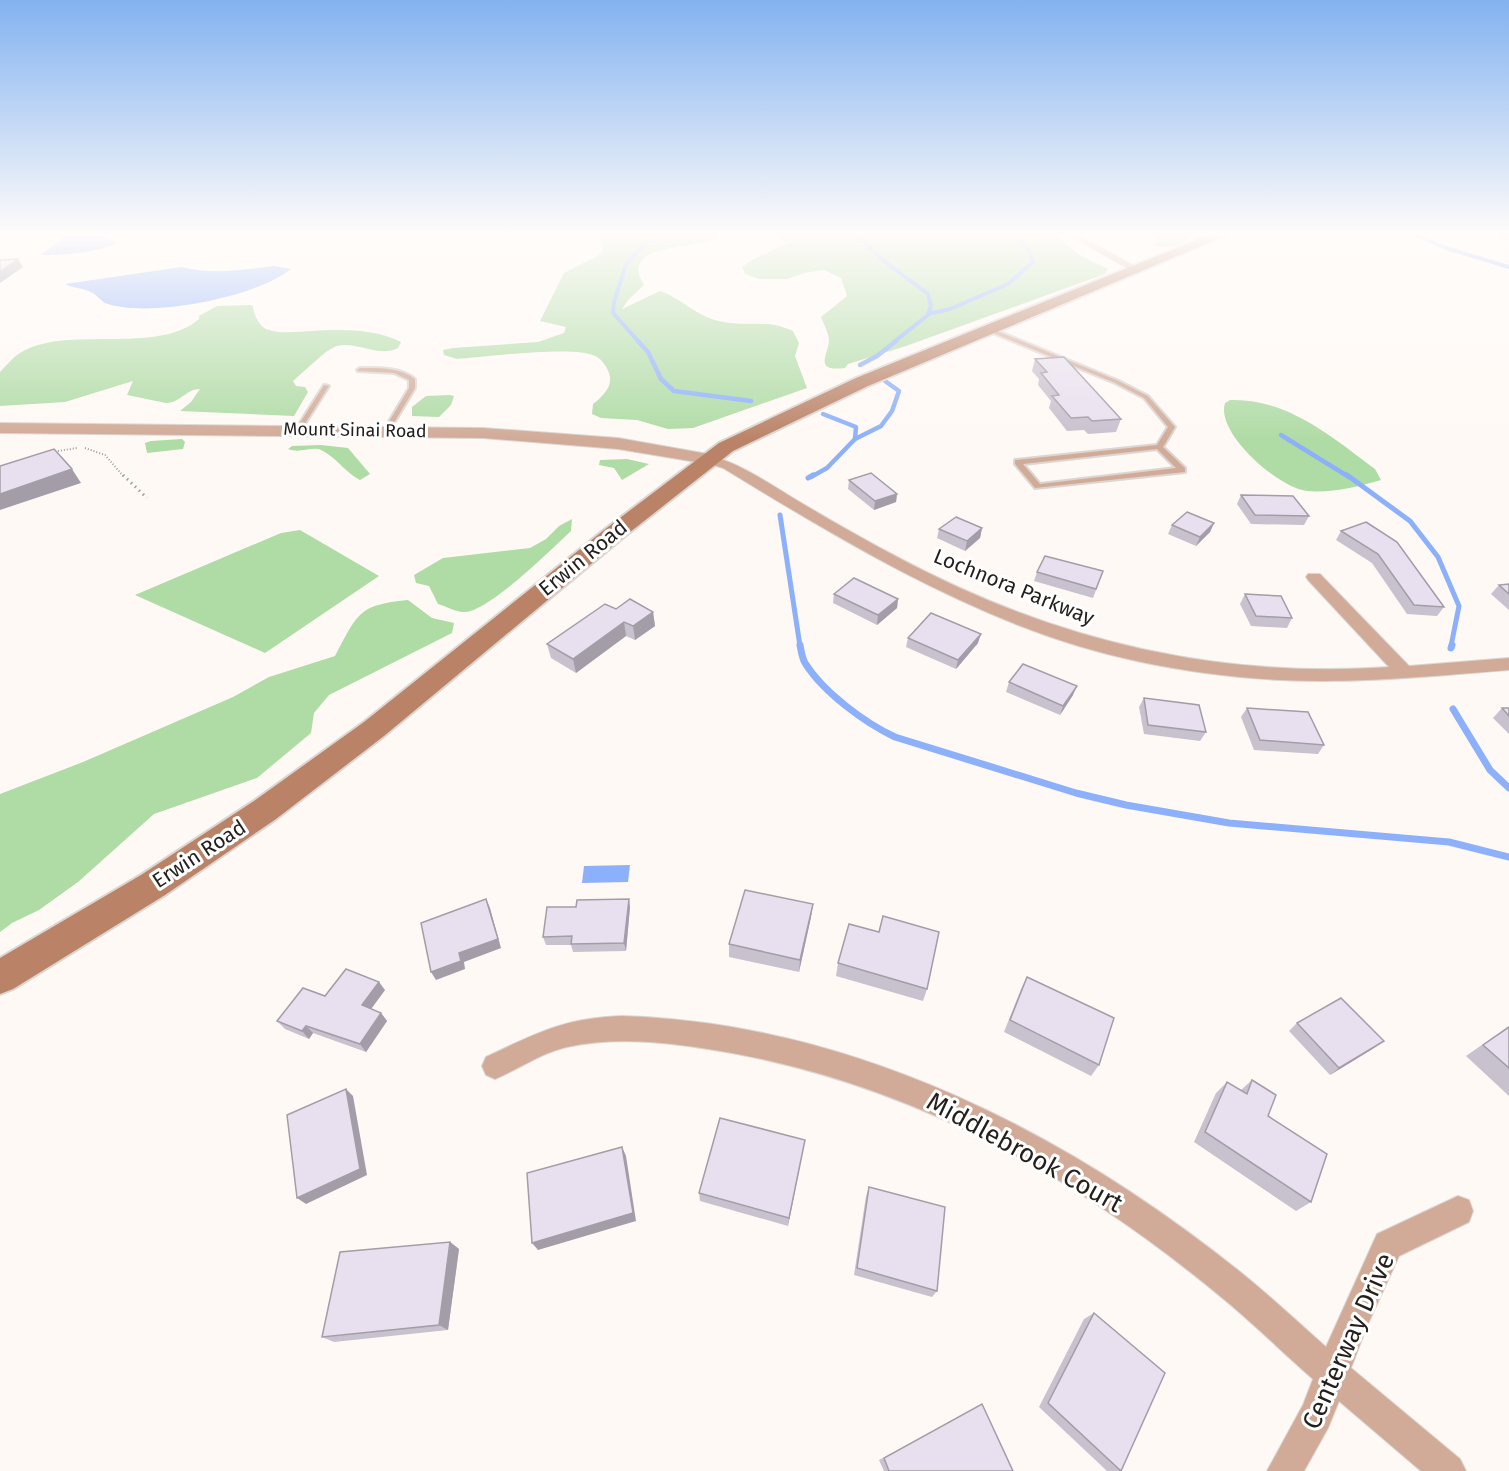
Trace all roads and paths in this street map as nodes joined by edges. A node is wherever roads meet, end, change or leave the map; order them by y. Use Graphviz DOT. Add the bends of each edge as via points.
graph roads {
  1 [pos="1055,304"];
  2 [pos="990,330"];
  3 [pos="360,370"];
  4 [pos="326,386"];
  5 [pos="0,428"];
  6 [pos="299,429"];
  7 [pos="387,430"];
  8 [pos="1159,447"];
  9 [pos="46,453"];
  10 [pos="708,459"];
  11 [pos="147,498"];
  12 [pos="1314,577"];
  13 [pos="1509,664"];
  14 [pos="1403,671"];
  15 [pos="0,977"];
  16 [pos="495,1066"];
  17 [pos="1458,1211"];
  18 [pos="1333,1374"];
  19 [pos="1285,1471"];
  20 [pos="1448,1471"];
  1 -- 2 [label="main road, Erwin Road"];
  2 -- 8 [label="lane" via="1146,397 1172,427"];
  2 -- 10 [label="main road, Erwin Road" via="803,408"];
  3 -- 7 [label="lane" via="404,373 412,379 412,388"];
  4 -- 6 [label="lane"];
  5 -- 6 [label="street, Mount Sinai Road"];
  6 -- 7 [label="street, Mount Sinai Road"];
  7 -- 10 [label="street, Mount Sinai Road" via="572,437"];
  8 -- 8 [label="lane" via="1147,448 1018,462 1038,486 1182,470"];
  9 -- 11 [label="path" via="92,448 109,457"];
  10 -- 14 [label="street, Lochnora Parkway" via="728,465 873,551 971,599 1070,637 1203,667 1312,675"];
  10 -- 15 [label="main road, Erwin Road" via="374,729 265,810 153,885"];
  12 -- 14 [label="street"];
  13 -- 14 [label="street, Lochnora Parkway"];
  16 -- 18 [label="street, Middlebrook Court" via="563,1036 628,1029 748,1042 873,1076 954,1106 1121,1203 1219,1275"];
  17 -- 18 [label="street, Centerway Drive" via="1388,1245"];
  18 -- 19 [label="street, Centerway Drive" via="1316,1416"];
  18 -- 20 [label="street, Middlebrook Court"];
}
